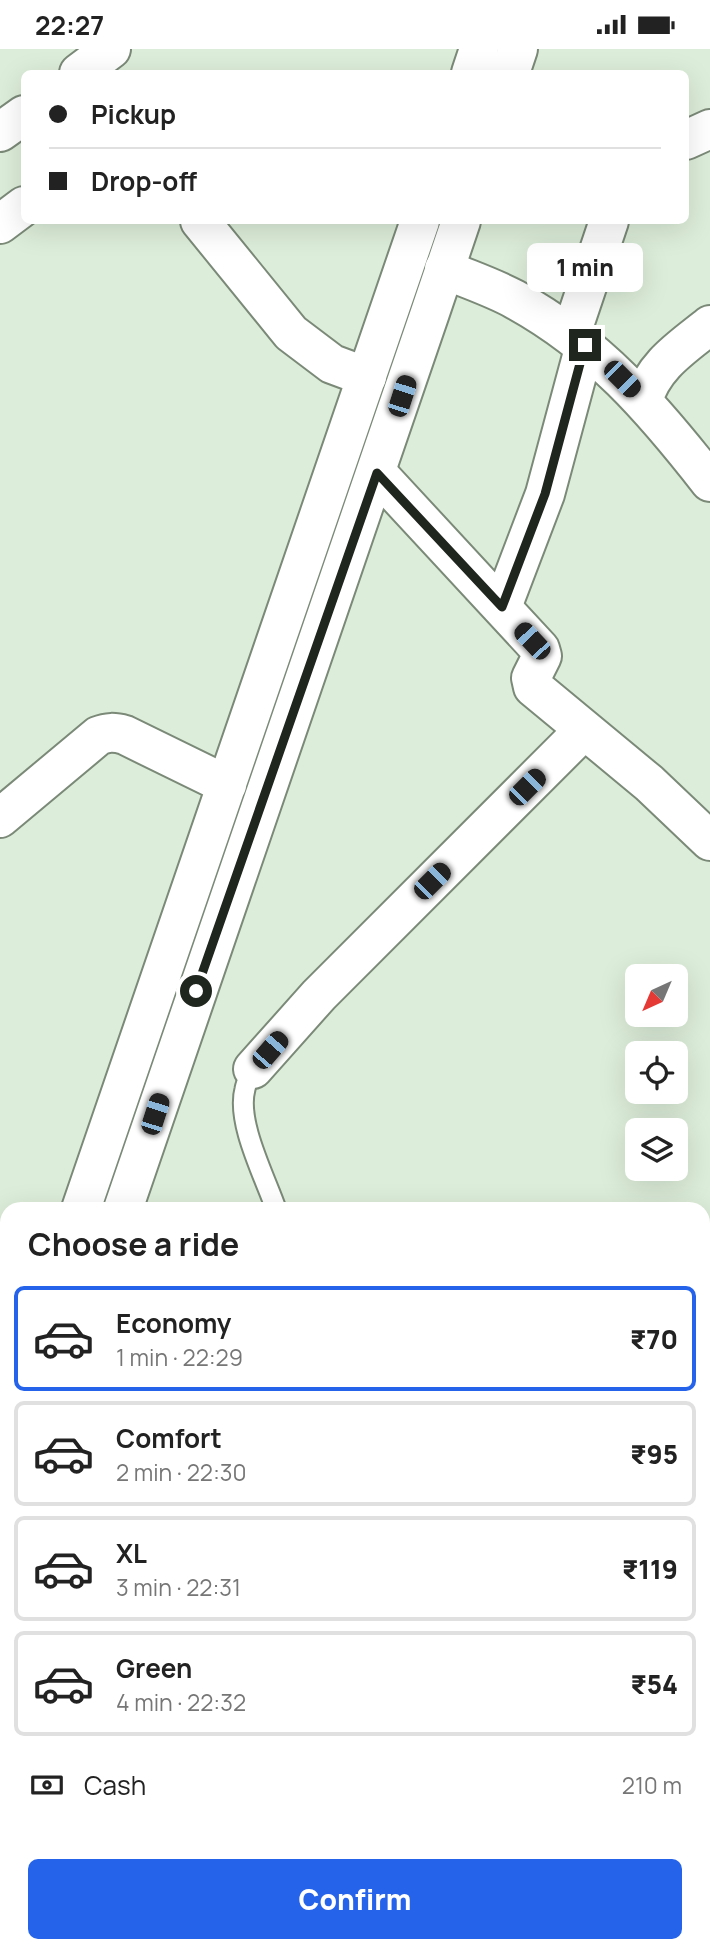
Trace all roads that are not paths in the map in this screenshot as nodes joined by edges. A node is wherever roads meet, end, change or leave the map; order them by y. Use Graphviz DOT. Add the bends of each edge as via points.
graph roads {
  1 [pos="111,49"];
  2 [pos="479,49"];
  3 [pos="518,49"];
  4 [pos="76,67"];
  5 [pos="472,70"];
  6 [pos="511,70"];
  7 [pos="21,117"];
  8 [pos="710,129"];
  9 [pos="0,132"];
  10 [pos="689,139"];
  11 [pos="21,209"];
  12 [pos="0,224"];
  13 [pos="202,224"];
  14 [pos="420,224"];
  15 [pos="460,224"];
  16 [pos="608,224"];
  17 [pos="444,269"];
  18 [pos="710,325"];
  19 [pos="578,340"];
  20 [pos="367,377"];
  21 [pos="643,401"];
  22 [pos="377,473"];
  23 [pos="710,481"];
  24 [pos="502,607"];
  25 [pos="584,730"];
  26 [pos="227,785"];
  27 [pos="0,818"];
  28 [pos="710,841"];
  29 [pos="253,1069"];
  30 [pos="83,1202"];
  31 [pos="125,1202"];
  32 [pos="273,1202"];
  1 -- 4 [label="street"];
  2 -- 5 [label="street"];
  3 -- 6 [label="street"];
  7 -- 9 [label="street"];
  8 -- 10 [label="street"];
  11 -- 12 [label="street"];
  13 -- 20 [label="street" via="291,333 332,364"];
  14 -- 20 [label="street"];
  15 -- 17 [label="street"];
  16 -- 19 [label="street"];
  17 -- 19 [label="street" via="512,297"];
  17 -- 22 [label="street"];
  18 -- 21 [label="street" via="662,364"];
  19 -- 21 [label="street"];
  19 -- 24 [label="street" via="545,494"];
  20 -- 26 [label="street"];
  21 -- 23 [label="street"];
  22 -- 24 [label="street"];
  22 -- 31 [label="street"];
  24 -- 25 [label="street" via="540,649 542,656 531,678 533,687"];
  25 -- 28 [label="street"];
  25 -- 29 [label="street" via="319,995"];
  26 -- 27 [label="street" via="125,735 105,733"];
  26 -- 30 [label="street"];
  29 -- 32 [label="lane" via="244,1090 247,1130"];
}
